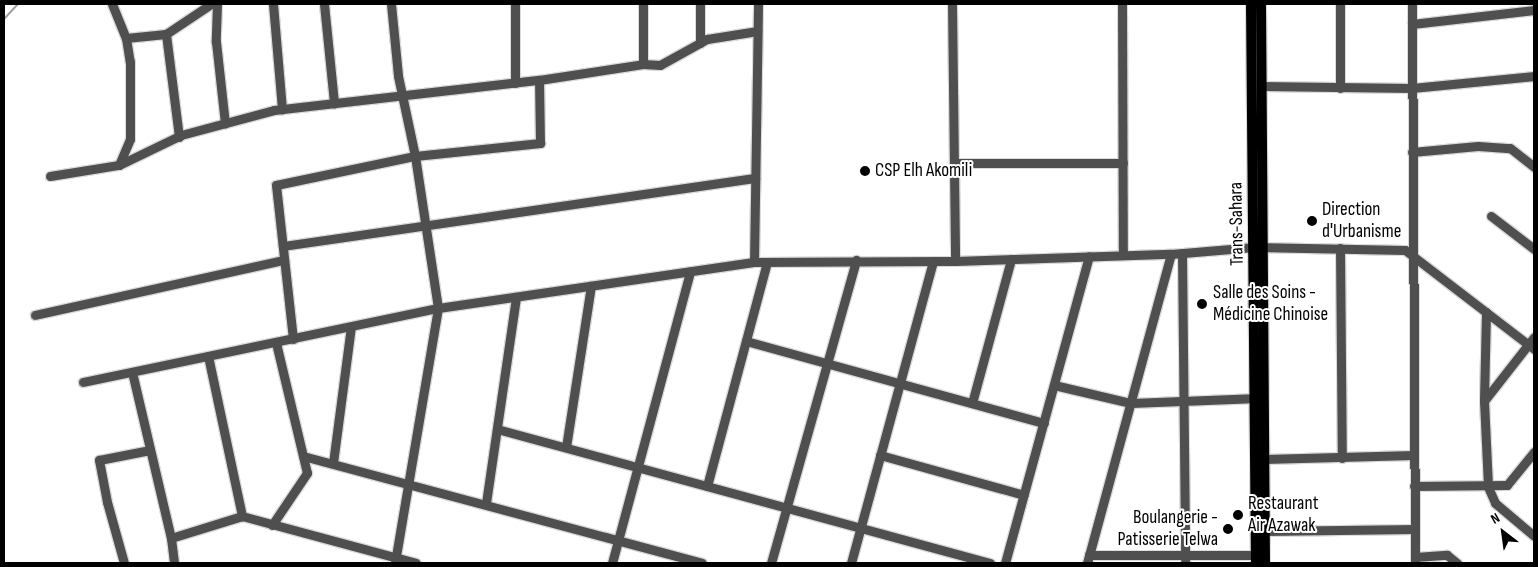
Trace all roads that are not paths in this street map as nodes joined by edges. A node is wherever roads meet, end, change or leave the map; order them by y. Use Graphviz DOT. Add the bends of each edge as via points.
graph roads {
  1 [pos="112,4"];
  2 [pos="211,4"];
  3 [pos="217,4"];
  4 [pos="273,4"];
  5 [pos="324,4"];
  6 [pos="391,4"];
  7 [pos="515,4"];
  8 [pos="643,4"];
  9 [pos="700,4"];
  10 [pos="758,4"];
  11 [pos="952,4"];
  12 [pos="1122,4"];
  13 [pos="1251,4"];
  14 [pos="1261,4"];
  15 [pos="1340,4"];
  16 [pos="1412,4"];
  17 [pos="1534,10"];
  18 [pos="1412,24"];
  19 [pos="757,31"];
  20 [pos="166,34"];
  21 [pos="126,38"];
  22 [pos="700,42"];
  23 [pos="643,64"];
  24 [pos="1534,76"];
  25 [pos="539,80"];
  26 [pos="516,83"];
  27 [pos="1261,86"];
  28 [pos="1340,88"];
  29 [pos="1412,88"];
  30 [pos="402,95"];
  31 [pos="334,103"];
  32 [pos="282,110"];
  33 [pos="225,124"];
  34 [pos="179,136"];
  35 [pos="1412,152"];
  36 [pos="415,156"];
  37 [pos="955,163"];
  38 [pos="1122,163"];
  39 [pos="119,165"];
  40 [pos="1534,167"];
  41 [pos="50,176"];
  42 [pos="755,178"];
  43 [pos="1491,216"];
  44 [pos="426,225"];
  45 [pos="283,246"];
  46 [pos="1259,247"];
  47 [pos="1340,248"];
  48 [pos="1534,249"];
  49 [pos="1182,253"];
  50 [pos="1170,254"];
  51 [pos="1123,255"];
  52 [pos="1089,256"];
  53 [pos="1413,256"];
  54 [pos="1011,259"];
  55 [pos="284,260"];
  56 [pos="856,260"];
  57 [pos="933,261"];
  58 [pos="955,261"];
  59 [pos="754,262"];
  60 [pos="767,262"];
  61 [pos="690,271"];
  62 [pos="591,286"];
  63 [pos="516,297"];
  64 [pos="438,308"];
  65 [pos="1486,312"];
  66 [pos="35,315"];
  67 [pos="351,327"];
  68 [pos="1534,337"];
  69 [pos="292,340"];
  70 [pos="746,341"];
  71 [pos="276,343"];
  72 [pos="1531,347"];
  73 [pos="208,356"];
  74 [pos="827,363"];
  75 [pos="132,372"];
  76 [pos="83,382"];
  77 [pos="900,383"];
  78 [pos="1054,385"];
  79 [pos="1256,398"];
  80 [pos="1184,401"];
  81 [pos="1484,401"];
  82 [pos="972,403"];
  83 [pos="1130,403"];
  84 [pos="1044,423"];
  85 [pos="497,430"];
  86 [pos="566,447"];
  87 [pos="150,450"];
  88 [pos="1534,452"];
  89 [pos="880,455"];
  90 [pos="1414,455"];
  91 [pos="303,456"];
  92 [pos="1342,458"];
  93 [pos="1264,459"];
  94 [pos="333,463"];
  95 [pos="638,467"];
  96 [pos="409,482"];
  97 [pos="707,486"];
  98 [pos="1414,486"];
  99 [pos="1488,487"];
  100 [pos="1024,495"];
  101 [pos="486,503"];
  102 [pos="786,507"];
  103 [pos="242,516"];
  104 [pos="272,525"];
  105 [pos="860,528"];
  106 [pos="1415,529"];
  107 [pos="1265,532"];
  108 [pos="1534,536"];
  109 [pos="171,538"];
  110 [pos="618,540"];
  111 [pos="1088,559"];
  112 [pos="1185,559"];
  113 [pos="1256,559"];
  114 [pos="1415,560"];
  115 [pos="395,561"];
  116 [pos="685,561"];
  117 [pos="124,563"];
  118 [pos="174,563"];
  119 [pos="416,563"];
  120 [pos="612,563"];
  121 [pos="702,563"];
  122 [pos="771,563"];
  123 [pos="851,563"];
  124 [pos="990,563"];
  125 [pos="1005,563"];
  126 [pos="1265,563"];
  127 [pos="1457,563"];
  1 -- 21 [label="street"];
  2 -- 20 [label="street"];
  3 -- 33 [label="street" via="216,42"];
  4 -- 32 [label="street"];
  5 -- 31 [label="street"];
  6 -- 30 [label="street"];
  7 -- 26 [label="street"];
  8 -- 23 [label="street"];
  9 -- 22 [label="street"];
  10 -- 19 [label="street"];
  11 -- 37 [label="street"];
  12 -- 38 [label="street"];
  13 -- 46 [label="main road, Trans-Sahara"];
  14 -- 27 [label="main road, Trans-Sahara"];
  15 -- 28 [label="street"];
  16 -- 18 [label="street"];
  17 -- 18 [label="street"];
  18 -- 29 [label="street"];
  19 -- 22 [label="street"];
  19 -- 42 [label="street"];
  20 -- 21 [label="street"];
  20 -- 34 [label="street"];
  21 -- 39 [label="street" via="130,62 130,139"];
  22 -- 23 [label="street" via="660,65"];
  23 -- 25 [label="street"];
  24 -- 29 [label="street"];
  25 -- 26 [label="street"];
  25 -- 36 [label="street" via="540,143"];
  26 -- 30 [label="street"];
  27 -- 28 [label="street"];
  27 -- 46 [label="main road, Trans-Sahara"];
  28 -- 29 [label="street"];
  29 -- 35 [label="street"];
  30 -- 31 [label="street"];
  30 -- 36 [label="street"];
  31 -- 32 [label="street"];
  32 -- 33 [label="street"];
  33 -- 34 [label="street"];
  34 -- 39 [label="street"];
  35 -- 40 [label="street" via="1478,146 1510,148"];
  35 -- 53 [label="street"];
  36 -- 44 [label="street"];
  36 -- 45 [label="street" via="276,185"];
  37 -- 38 [label="street"];
  37 -- 58 [label="street"];
  38 -- 51 [label="street"];
  39 -- 41 [label="street"];
  42 -- 44 [label="street"];
  42 -- 59 [label="street"];
  43 -- 48 [label="street"];
  44 -- 45 [label="street"];
  44 -- 64 [label="street"];
  45 -- 55 [label="street"];
  46 -- 47 [label="street"];
  46 -- 49 [label="street"];
  46 -- 79 [label="main road, Trans-Sahara"];
  46 -- 93 [label="main road, Trans-Sahara"];
  47 -- 53 [label="street" via="1405,250"];
  47 -- 92 [label="street"];
  49 -- 50 [label="street"];
  49 -- 80 [label="street"];
  50 -- 51 [label="street"];
  50 -- 83 [label="street"];
  51 -- 52 [label="street"];
  52 -- 54 [label="street"];
  52 -- 78 [label="street"];
  53 -- 65 [label="street"];
  53 -- 90 [label="street"];
  54 -- 58 [label="street"];
  54 -- 82 [label="street"];
  55 -- 66 [label="street"];
  55 -- 69 [label="street"];
  56 -- 57 [label="street"];
  56 -- 60 [label="street"];
  56 -- 74 [label="street"];
  57 -- 58 [label="street"];
  57 -- 77 [label="street"];
  59 -- 60 [label="street"];
  59 -- 61 [label="street"];
  60 -- 70 [label="street"];
  61 -- 62 [label="street"];
  61 -- 95 [label="street"];
  62 -- 63 [label="street"];
  62 -- 86 [label="street"];
  63 -- 64 [label="street"];
  63 -- 85 [label="street"];
  64 -- 67 [label="street"];
  64 -- 96 [label="street"];
  65 -- 72 [label="street"];
  65 -- 81 [label="street"];
  67 -- 69 [label="street"];
  67 -- 94 [label="street"];
  68 -- 72 [label="street"];
  69 -- 71 [label="street"];
  70 -- 74 [label="street"];
  70 -- 97 [label="street"];
  71 -- 73 [label="street"];
  71 -- 91 [label="street"];
  72 -- 81 [label="street"];
  73 -- 75 [label="street"];
  73 -- 103 [label="street"];
  74 -- 77 [label="street"];
  74 -- 102 [label="street"];
  75 -- 76 [label="street"];
  75 -- 87 [label="street"];
  77 -- 82 [label="street"];
  77 -- 89 [label="street"];
  78 -- 83 [label="street"];
  78 -- 84 [label="street"];
  79 -- 80 [label="street"];
  79 -- 113 [label="main road, Trans-Sahara"];
  80 -- 83 [label="street"];
  80 -- 112 [label="street"];
  81 -- 99 [label="street"];
  82 -- 84 [label="street"];
  83 -- 111 [label="street"];
  84 -- 100 [label="street"];
  85 -- 86 [label="street"];
  85 -- 101 [label="street"];
  86 -- 95 [label="street"];
  87 -- 109 [label="street"];
  87 -- 117 [label="street" via="99,460"];
  88 -- 99 [label="street" via="1507,485"];
  89 -- 100 [label="street"];
  89 -- 105 [label="street"];
  90 -- 92 [label="street"];
  90 -- 98 [label="street"];
  91 -- 94 [label="street"];
  91 -- 104 [label="street" via="307,473"];
  92 -- 93 [label="street"];
  93 -- 107 [label="main road, Trans-Sahara"];
  94 -- 96 [label="street"];
  95 -- 97 [label="street"];
  95 -- 110 [label="street"];
  96 -- 101 [label="street"];
  96 -- 115 [label="street"];
  97 -- 102 [label="street"];
  98 -- 99 [label="street"];
  98 -- 106 [label="street"];
  99 -- 108 [label="street" via="1495,503"];
  100 -- 125 [label="street"];
  101 -- 110 [label="street"];
  102 -- 105 [label="street"];
  102 -- 122 [label="street"];
  103 -- 104 [label="street"];
  103 -- 109 [label="street"];
  104 -- 115 [label="street"];
  105 -- 123 [label="street"];
  105 -- 124 [label="street"];
  106 -- 107 [label="street"];
  106 -- 114 [label="street"];
  107 -- 126 [label="main road, Trans-Sahara"];
  109 -- 118 [label="street"];
  110 -- 116 [label="street"];
  110 -- 120 [label="street"];
  111 -- 112 [label="street"];
  112 -- 113 [label="street"];
  114 -- 127 [label="street" via="1447,555"];
  115 -- 119 [label="street"];
  116 -- 121 [label="street"];
}
